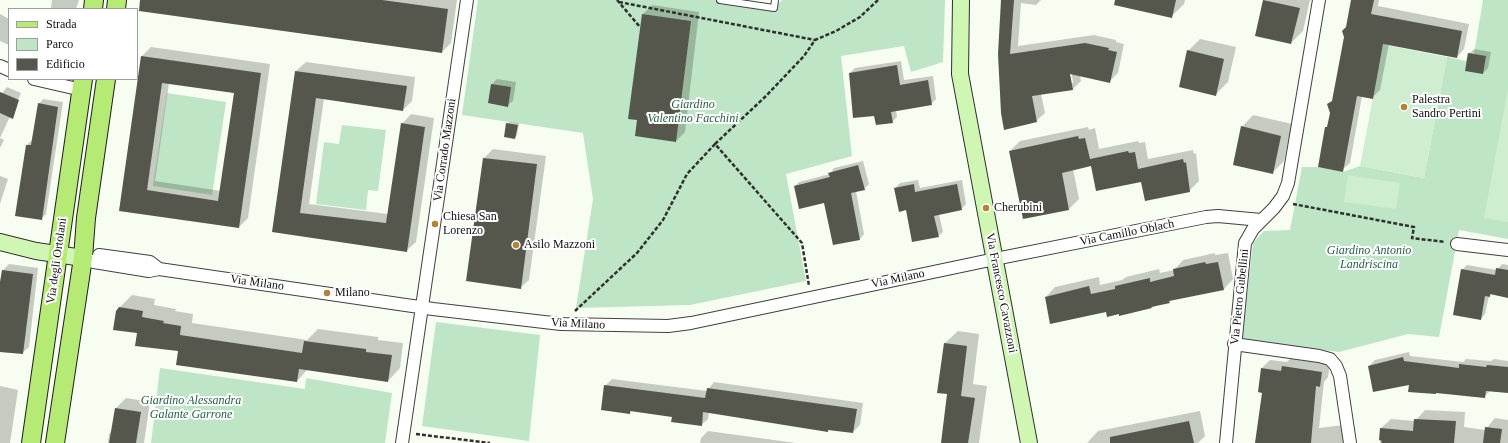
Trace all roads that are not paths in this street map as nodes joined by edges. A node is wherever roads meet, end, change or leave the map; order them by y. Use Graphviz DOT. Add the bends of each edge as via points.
graph roads {
  1 [pos="467,0"];
  2 [pos="720,0"];
  3 [pos="775,0"];
  4 [pos="961,0"];
  5 [pos="1319,0"];
  6 [pos="42,80"];
  7 [pos="106,80"];
  8 [pos="82,85"];
  9 [pos="1261,220"];
  10 [pos="0,242"];
  11 [pos="1457,244"];
  12 [pos="1508,250"];
  13 [pos="58,254"];
  14 [pos="83,258"];
  15 [pos="994,259"];
  16 [pos="423,307"];
  17 [pos="1234,344"];
  18 [pos="403,438"];
  19 [pos="31,443"];
  20 [pos="55,443"];
  21 [pos="1029,443"];
  22 [pos="1226,443"];
  23 [pos="1350,443"];
  1 -- 16 [label="street, Via Corrado Mazzoni"];
  2 -- 3 [label="lane" via="774,8"];
  4 -- 15 [label="street, Via Francesco Cavazzoni" via="960,74"];
  5 -- 9 [label="street, Via Pietro Gubellini" via="1288,183 1279,202"];
  6 -- 8 [label="street"];
  7 -- 14 [label="main road, Via degli Ortolani" via="86,218"];
  8 -- 13 [label="main road, Via degli Ortolani"];
  9 -- 15 [label="street, Via Camillo Oblach" via="1206,217"];
  9 -- 17 [label="street, Via Pietro Gubellini" via="1245,243"];
  10 -- 13 [label="street, Via Milano"];
  11 -- 12 [label="street"];
  13 -- 14 [label="street, Via Milano"];
  13 -- 19 [label="main road, Via degli Ortolani"];
  14 -- 16 [label="street, Via Milano" via="149,271 159,269"];
  14 -- 20 [label="main road, Via degli Ortolani"];
  15 -- 16 [label="street, Via Milano" via="668,326 561,324"];
  15 -- 21 [label="street, Via Francesco Cavazzoni"];
  16 -- 18 [label="street, Via Corrado Mazzoni"];
  17 -- 22 [label="street, Via Pietro Gubellini"];
  17 -- 23 [label="street" via="1330,359 1340,376"];
}
